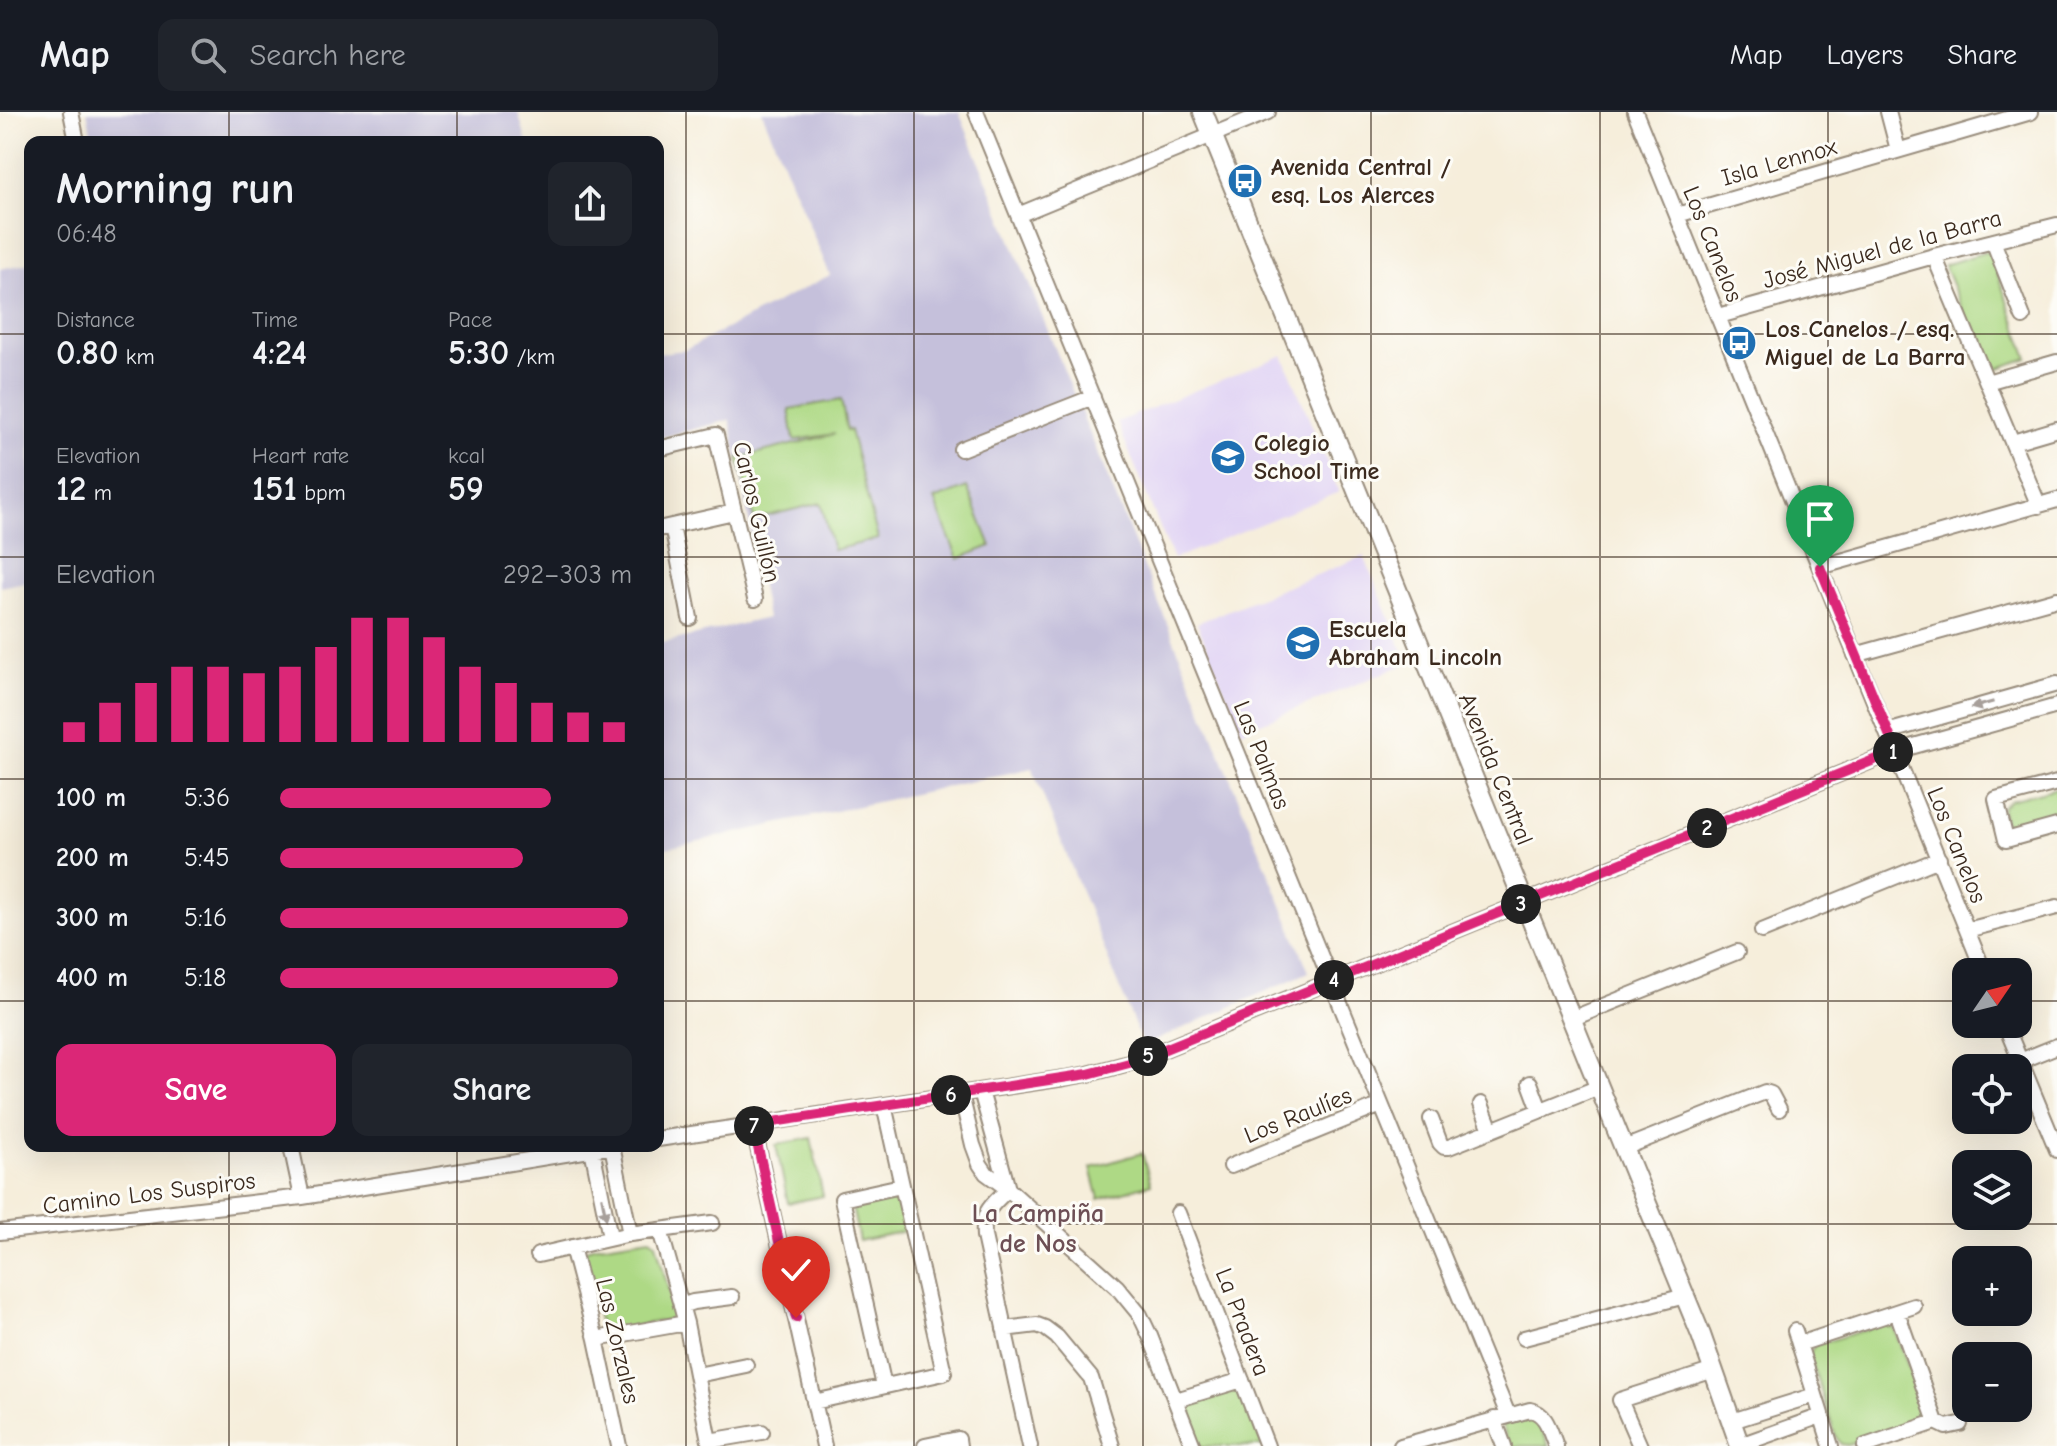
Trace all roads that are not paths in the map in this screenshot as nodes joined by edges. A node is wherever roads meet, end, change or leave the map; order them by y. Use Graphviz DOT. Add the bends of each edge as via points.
graph roads {
  1 [pos="71,112"];
  2 [pos="976,112"];
  3 [pos="1203,112"];
  4 [pos="1635,112"];
  5 [pos="1888,112"];
  6 [pos="2031,112"];
  7 [pos="1259,114"];
  8 [pos="1212,134"];
  9 [pos="76,136"];
  10 [pos="1898,150"];
  11 [pos="1018,215"];
  12 [pos="1677,215"];
  13 [pos="2056,229"];
  14 [pos="1993,241"];
  15 [pos="1934,256"];
  16 [pos="1719,316"];
  17 [pos="2023,317"];
  18 [pos="2057,362"];
  19 [pos="1987,382"];
  20 [pos="1093,397"];
  21 [pos="2057,429"];
  22 [pos="2013,442"];
  23 [pos="664,448"];
  24 [pos="961,449"];
  25 [pos="2057,500"];
  26 [pos="2039,506"];
  27 [pos="734,512"];
  28 [pos="665,528"];
  29 [pos="1820,567"];
  30 [pos="755,599"];
  31 [pos="2057,599"];
  32 [pos="690,618"];
  33 [pos="1855,655"];
  34 [pos="2057,684"];
  35 [pos="2057,706"];
  36 [pos="1887,732"];
  37 [pos="1896,751"];
  38 [pos="2057,783"];
  39 [pos="2057,826"];
  40 [pos="1939,859"];
  41 [pos="1524,903"];
  42 [pos="2057,907"];
  43 [pos="1967,930"];
  44 [pos="1762,931"];
  45 [pos="1737,952"];
  46 [pos="1978,958"];
  47 [pos="1331,981"];
  48 [pos="1571,1019"];
  49 [pos="2057,1046"];
  50 [pos="2032,1056"];
  51 [pos="1530,1083"];
  52 [pos="1599,1087"];
  53 [pos="2032,1090"];
  54 [pos="981,1091"];
  55 [pos="961,1094"];
  56 [pos="1481,1104"];
  57 [pos="884,1105"];
  58 [pos="1381,1105"];
  59 [pos="1779,1109"];
  60 [pos="1540,1110"];
  61 [pos="1431,1119"];
  62 [pos="753,1125"];
  63 [pos="1491,1130"];
  64 [pos="664,1138"];
  65 [pos="1624,1148"];
  66 [pos="2057,1150"];
  67 [pos="292,1152"];
  68 [pos="574,1152"];
  69 [pos="593,1152"];
  70 [pos="614,1152"];
  71 [pos="1231,1166"];
  72 [pos="901,1186"];
  73 [pos="1008,1189"];
  74 [pos="302,1197"];
  75 [pos="1178,1213"];
  76 [pos="712,1223"];
  77 [pos="660,1230"];
  78 [pos="0,1232"];
  79 [pos="630,1234"];
  80 [pos="610,1237"];
  81 [pos="572,1247"];
  82 [pos="538,1255"];
  83 [pos="1685,1296"];
  84 [pos="732,1297"];
  85 [pos="681,1306"];
  86 [pos="1914,1306"];
  87 [pos="1897,1312"];
  88 [pos="686,1323"];
  89 [pos="1004,1329"];
  90 [pos="1524,1338"];
  91 [pos="596,1339"];
  92 [pos="746,1365"];
  93 [pos="1714,1370"];
  94 [pos="697,1375"];
  95 [pos="1242,1380"];
  96 [pos="884,1386"];
  97 [pos="1815,1395"];
  98 [pos="1176,1400"];
  99 [pos="814,1402"];
  100 [pos="1821,1416"];
  101 [pos="1501,1417"];
  102 [pos="1732,1421"];
  103 [pos="1936,1422"];
  104 [pos="1960,1424"];
  105 [pos="762,1432"];
  106 [pos="958,1442"];
  107 [pos="1427,1442"];
  108 [pos="710,1444"];
  109 [pos="1740,1445"];
  110 [pos="619,1446"];
  111 [pos="824,1446"];
  112 [pos="925,1446"];
  113 [pos="1030,1446"];
  114 [pos="1112,1446"];
  115 [pos="1193,1446"];
  116 [pos="1267,1446"];
  117 [pos="1401,1446"];
  118 [pos="1504,1446"];
  119 [pos="1556,1446"];
  120 [pos="1640,1446"];
  121 [pos="1831,1446"];
  122 [pos="1865,1446"];
  1 -- 9 [label="street"];
  2 -- 11 [label="street, Las Palmas"];
  3 -- 8 [label="street, Avenida Central"];
  4 -- 12 [label="street, Los Canelos"];
  5 -- 10 [label="street"];
  6 -- 10 [label="street, Isla Lennox"];
  7 -- 8 [label="street"];
  8 -- 11 [label="street"];
  8 -- 41 [label="street, Avenida Central"];
  10 -- 12 [label="street, Isla Lennox"];
  11 -- 20 [label="street, Las Palmas"];
  12 -- 16 [label="street, Los Canelos"];
  13 -- 14 [label="street, José Miguel de la Barra"];
  14 -- 15 [label="street, José Miguel de la Barra"];
  14 -- 17 [label="street"];
  15 -- 16 [label="street, José Miguel de la Barra"];
  15 -- 19 [label="street"];
  16 -- 29 [label="street, Los Canelos"];
  18 -- 19 [label="street"];
  19 -- 22 [label="street"];
  20 -- 24 [label="street"];
  20 -- 47 [label="street, Las Palmas"];
  21 -- 22 [label="street"];
  22 -- 26 [label="street"];
  23 -- 27 [label="street, Carlos Guillón" via="716,435"];
  25 -- 26 [label="street"];
  26 -- 29 [label="street"];
  27 -- 28 [label="street"];
  27 -- 30 [label="street, Carlos Guillón"];
  28 -- 32 [label="street"];
  29 -- 33 [label="street, Los Canelos"];
  31 -- 33 [label="street"];
  33 -- 36 [label="street, Los Canelos"];
  34 -- 36 [label="street, one-way"];
  35 -- 37 [label="street"];
  36 -- 37 [label="street, Los Canelos"];
  37 -- 40 [label="street, Los Canelos"];
  37 -- 41 [label="street"];
  38 -- 39 [label="street" via="1996,799 2006,840"];
  40 -- 43 [label="street, Los Canelos"];
  40 -- 44 [label="street"];
  41 -- 47 [label="street"];
  41 -- 48 [label="street, Avenida Central"];
  42 -- 43 [label="street"];
  43 -- 46 [label="street, Los Canelos"];
  45 -- 48 [label="street"];
  47 -- 54 [label="street" via="1133,1062"];
  47 -- 58 [label="street, Las Palmas"];
  48 -- 52 [label="street, Avenida Central"];
  49 -- 50 [label="street"];
  51 -- 60 [label="street"];
  52 -- 60 [label="street"];
  52 -- 65 [label="street, Avenida Central"];
  53 -- 66 [label="street"];
  54 -- 55 [label="street"];
  54 -- 73 [label="street"];
  55 -- 57 [label="street"];
  55 -- 73 [label="street" via="980,1164"];
  56 -- 63 [label="street"];
  57 -- 62 [label="street"];
  57 -- 72 [label="street"];
  58 -- 71 [label="street, Los Raulíes"];
  58 -- 101 [label="street, Las Palmas"];
  59 -- 65 [label="street" via="1765,1092"];
  60 -- 63 [label="street"];
  61 -- 63 [label="street" via="1444,1147"];
  62 -- 64 [label="street"];
  62 -- 99 [label="street"];
  65 -- 83 [label="street, Avenida Central"];
  67 -- 74 [label="street"];
  68 -- 74 [label="street, Camino Los Suspiros"];
  69 -- 80 [label="street, one-way"];
  70 -- 79 [label="street"];
  72 -- 96 [label="street" via="842,1199"];
  72 -- 96 [label="street" via="944,1373"];
  73 -- 89 [label="street" via="983,1222"];
  73 -- 98 [label="street" via="1126,1297 1140,1315"];
  74 -- 78 [label="street, Camino Los Suspiros"];
  75 -- 95 [label="street, La Pradera"];
  76 -- 77 [label="street"];
  77 -- 79 [label="street"];
  77 -- 85 [label="street"];
  79 -- 80 [label="street"];
  80 -- 81 [label="street"];
  81 -- 82 [label="street"];
  81 -- 91 [label="street, Las Zorzales"];
  83 -- 90 [label="street"];
  83 -- 93 [label="street, Avenida Central"];
  84 -- 85 [label="street"];
  85 -- 88 [label="street"];
  86 -- 87 [label="street"];
  87 -- 97 [label="street" via="1797,1337"];
  87 -- 103 [label="street"];
  88 -- 91 [label="street"];
  88 -- 94 [label="street"];
  89 -- 113 [label="street"];
  89 -- 114 [label="street" via="1037,1325 1057,1337 1091,1378"];
  91 -- 110 [label="street, Las Zorzales"];
  92 -- 94 [label="street"];
  93 -- 102 [label="street, Avenida Central"];
  93 -- 120 [label="street" via="1620,1400"];
  94 -- 108 [label="street"];
  95 -- 98 [label="street"];
  95 -- 116 [label="street, La Pradera"];
  96 -- 99 [label="street"];
  97 -- 100 [label="street"];
  97 -- 102 [label="street"];
  98 -- 115 [label="street"];
  99 -- 111 [label="street"];
  100 -- 109 [label="street"];
  100 -- 121 [label="street"];
  101 -- 107 [label="street"];
  101 -- 118 [label="street, Las Palmas"];
  101 -- 119 [label="street" via="1538,1412"];
  102 -- 109 [label="street, Avenida Central"];
  103 -- 104 [label="street" via="1946,1427"];
  103 -- 122 [label="street"];
  105 -- 108 [label="street"];
  106 -- 112 [label="street"];
  107 -- 117 [label="street"];
}
